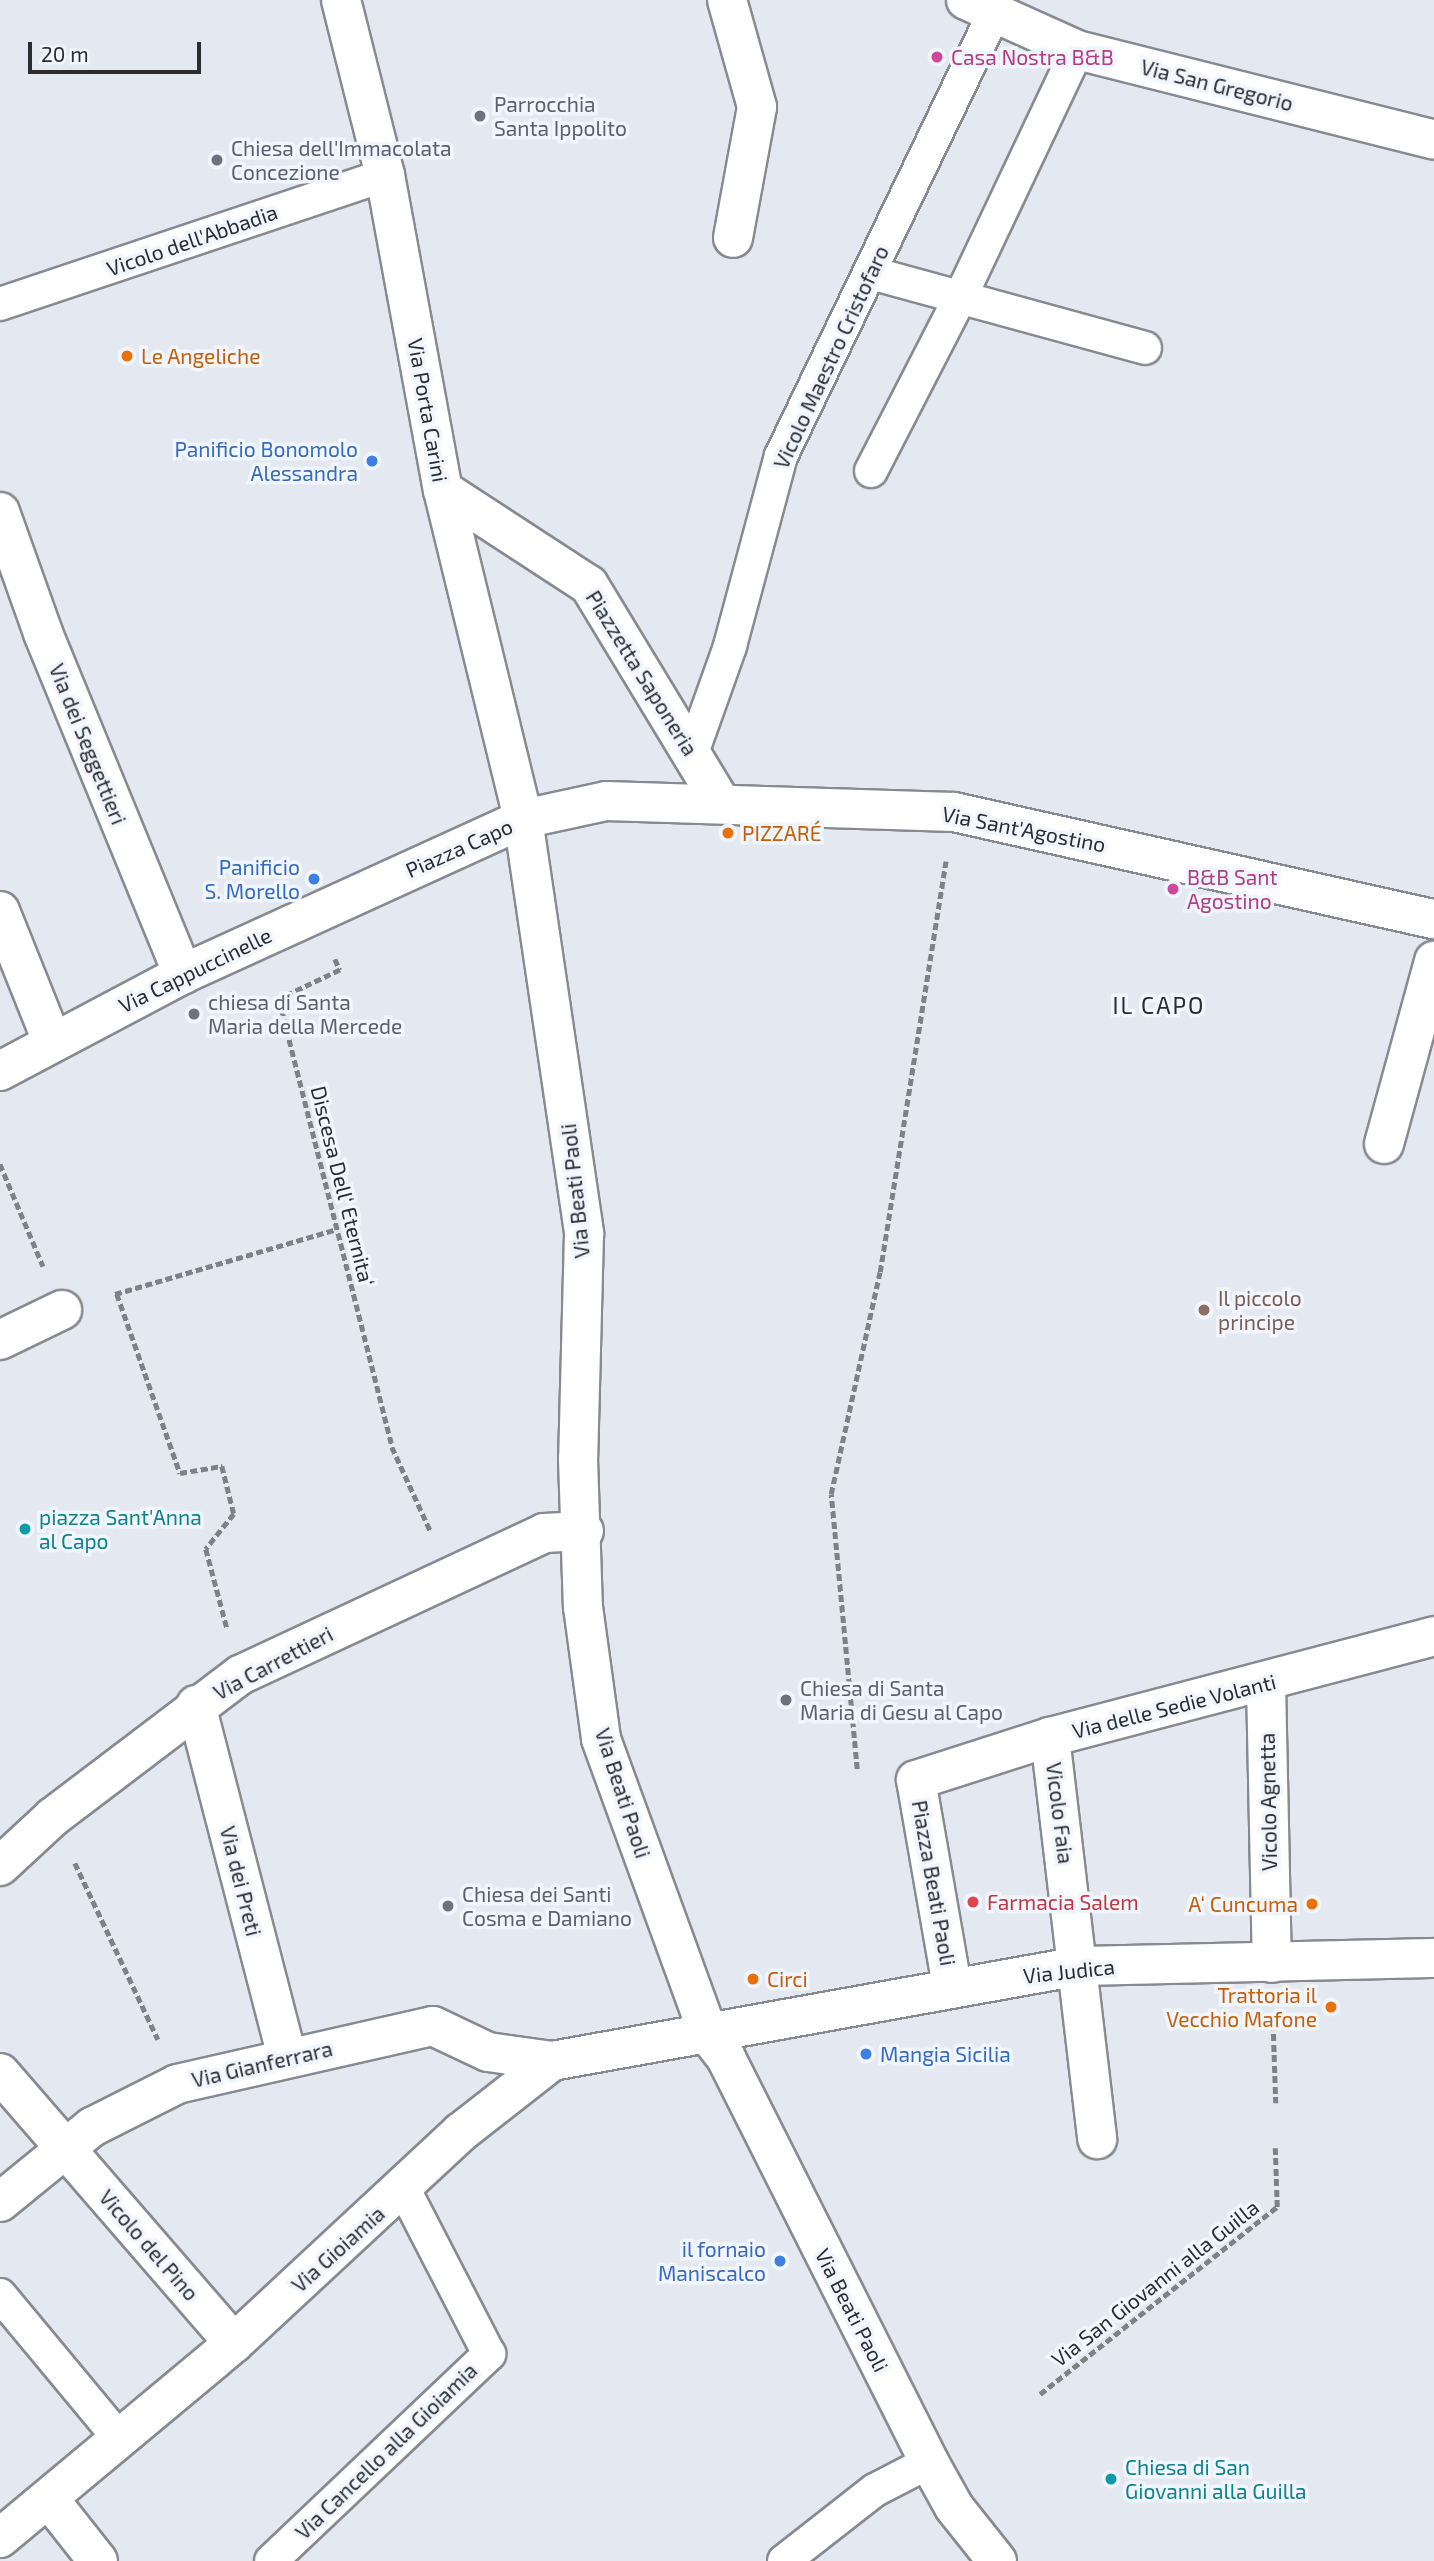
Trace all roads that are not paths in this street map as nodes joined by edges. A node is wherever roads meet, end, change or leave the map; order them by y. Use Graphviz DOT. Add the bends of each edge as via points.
graph roads {
  1 [pos="341,0"];
  2 [pos="727,0"];
  3 [pos="987,5"];
  4 [pos="1077,50"];
  5 [pos="1434,140"];
  6 [pos="385,175"];
  7 [pos="733,238"];
  8 [pos="870,273"];
  9 [pos="960,298"];
  10 [pos="0,304"];
  11 [pos="1145,348"];
  12 [pos="871,471"];
  13 [pos="443,491"];
  14 [pos="0,512"];
  15 [pos="692,752"];
  16 [pos="720,802"];
  17 [pos="523,819"];
  18 [pos="394,877"];
  19 [pos="0,911"];
  20 [pos="1434,919"];
  21 [pos="1434,961"];
  22 [pos="183,974"];
  23 [pos="52,1041"];
  24 [pos="0,1071"];
  25 [pos="1384,1144"];
  26 [pos="62,1310"];
  27 [pos="0,1340"];
  28 [pos="584,1531"];
  29 [pos="1434,1636"];
  30 [pos="1266,1683"];
  31 [pos="196,1704"];
  32 [pos="1050,1737"];
  33 [pos="916,1780"];
  34 [pos="0,1866"];
  35 [pos="1434,1958"];
  36 [pos="1272,1963"];
  37 [pos="1079,1966"];
  38 [pos="952,1986"];
  39 [pos="709,2036"];
  40 [pos="287,2057"];
  41 [pos="552,2061"];
  42 [pos="0,2073"];
  43 [pos="1097,2139"];
  44 [pos="64,2146"];
  45 [pos="404,2189"];
  46 [pos="0,2202"];
  47 [pos="0,2295"];
  48 [pos="234,2343"];
  49 [pos="118,2437"];
  50 [pos="929,2462"];
  51 [pos="49,2499"];
  52 [pos="0,2538"];
  53 [pos="98,2561"];
  54 [pos="271,2561"];
  55 [pos="784,2561"];
  56 [pos="998,2561"];
  1 -- 6 [label="street, Via Porta Carini"];
  2 -- 7 [label="street" via="757,107"];
  3 -- 4 [label="street, Via San Gregorio"];
  3 -- 8 [label="lane, Vicolo Maestro Cristofaro"];
  4 -- 5 [label="street, Via San Gregorio"];
  4 -- 9 [label="lane"];
  6 -- 10 [label="lane, Vicolo dell'Abbadia"];
  6 -- 13 [label="street, Via Porta Carini"];
  8 -- 9 [label="lane"];
  8 -- 15 [label="lane, Vicolo Maestro Cristofaro" via="781,456 730,646"];
  9 -- 11 [label="lane"];
  9 -- 12 [label="lane"];
  13 -- 15 [label="street, Piazzetta Saponeria" via="589,586"];
  13 -- 17 [label="street, Via Porta Carini"];
  14 -- 22 [label="street, Via dei Seggettieri" via="43,633"];
  15 -- 16 [label="street, Piazzetta Saponeria"];
  16 -- 17 [label="street, Via Sant'Agostino" via="607,801"];
  16 -- 20 [label="street, Via Sant'Agostino" via="954,812"];
  17 -- 18 [label="street, Piazza Capo"];
  17 -- 28 [label="street, Via Beati Paoli" via="584,1234 578,1459"];
  18 -- 22 [label="street, Via Cappuccinelle"];
  19 -- 23 [label="street"];
  21 -- 25 [label="street"];
  22 -- 23 [label="street, Via Cappuccinelle"];
  23 -- 24 [label="street, Via Cappuccinelle"];
  26 -- 27 [label="street"];
  28 -- 31 [label="street, Via Carrettieri" via="544,1533 240,1675"];
  28 -- 39 [label="street, Via Beati Paoli" via="583,1607 601,1739"];
  29 -- 30 [label="street, Via delle Sedie Volanti"];
  30 -- 32 [label="street, Via delle Sedie Volanti"];
  30 -- 36 [label="street, Vicolo Agnetta"];
  31 -- 34 [label="street, Via Carrettieri" via="53,1817"];
  31 -- 40 [label="street, Via dei Preti"];
  32 -- 33 [label="street, Via delle Sedie Volanti"];
  32 -- 37 [label="street, Vicolo Faia"];
  33 -- 38 [label="street, Piazza Beati Paoli"];
  35 -- 36 [label="street, Via Judica"];
  36 -- 37 [label="street, Via Judica"];
  37 -- 38 [label="street, Via Judica"];
  37 -- 43 [label="street, Vicolo Faia"];
  38 -- 39 [label="street, Via Judica"];
  39 -- 41 [label="street, Via Gioiamia"];
  39 -- 50 [label="street, Via Beati Paoli" via="726,2058"];
  40 -- 41 [label="street, Via Gianferrara" via="433,2026 488,2052"];
  40 -- 44 [label="street, Via Gianferrara" via="180,2084"];
  41 -- 45 [label="street, Via Gioiamia" via="461,2132"];
  42 -- 44 [label="street, Vicolo del Pino"];
  44 -- 46 [label="street, Via Gianferrara"];
  44 -- 48 [label="street, Vicolo del Pino"];
  45 -- 48 [label="street, Via Gioiamia"];
  45 -- 54 [label="lane, Via Cancello alla Gioiamia" via="489,2354"];
  47 -- 49 [label="lane"];
  48 -- 49 [label="street, Via Gioiamia"];
  49 -- 51 [label="street, Via Gioiamia"];
  50 -- 55 [label="lane" via="875,2490"];
  50 -- 56 [label="street, Via Beati Paoli" via="954,2507"];
  51 -- 52 [label="street, Via Gioiamia"];
  51 -- 53 [label="street"];
}
